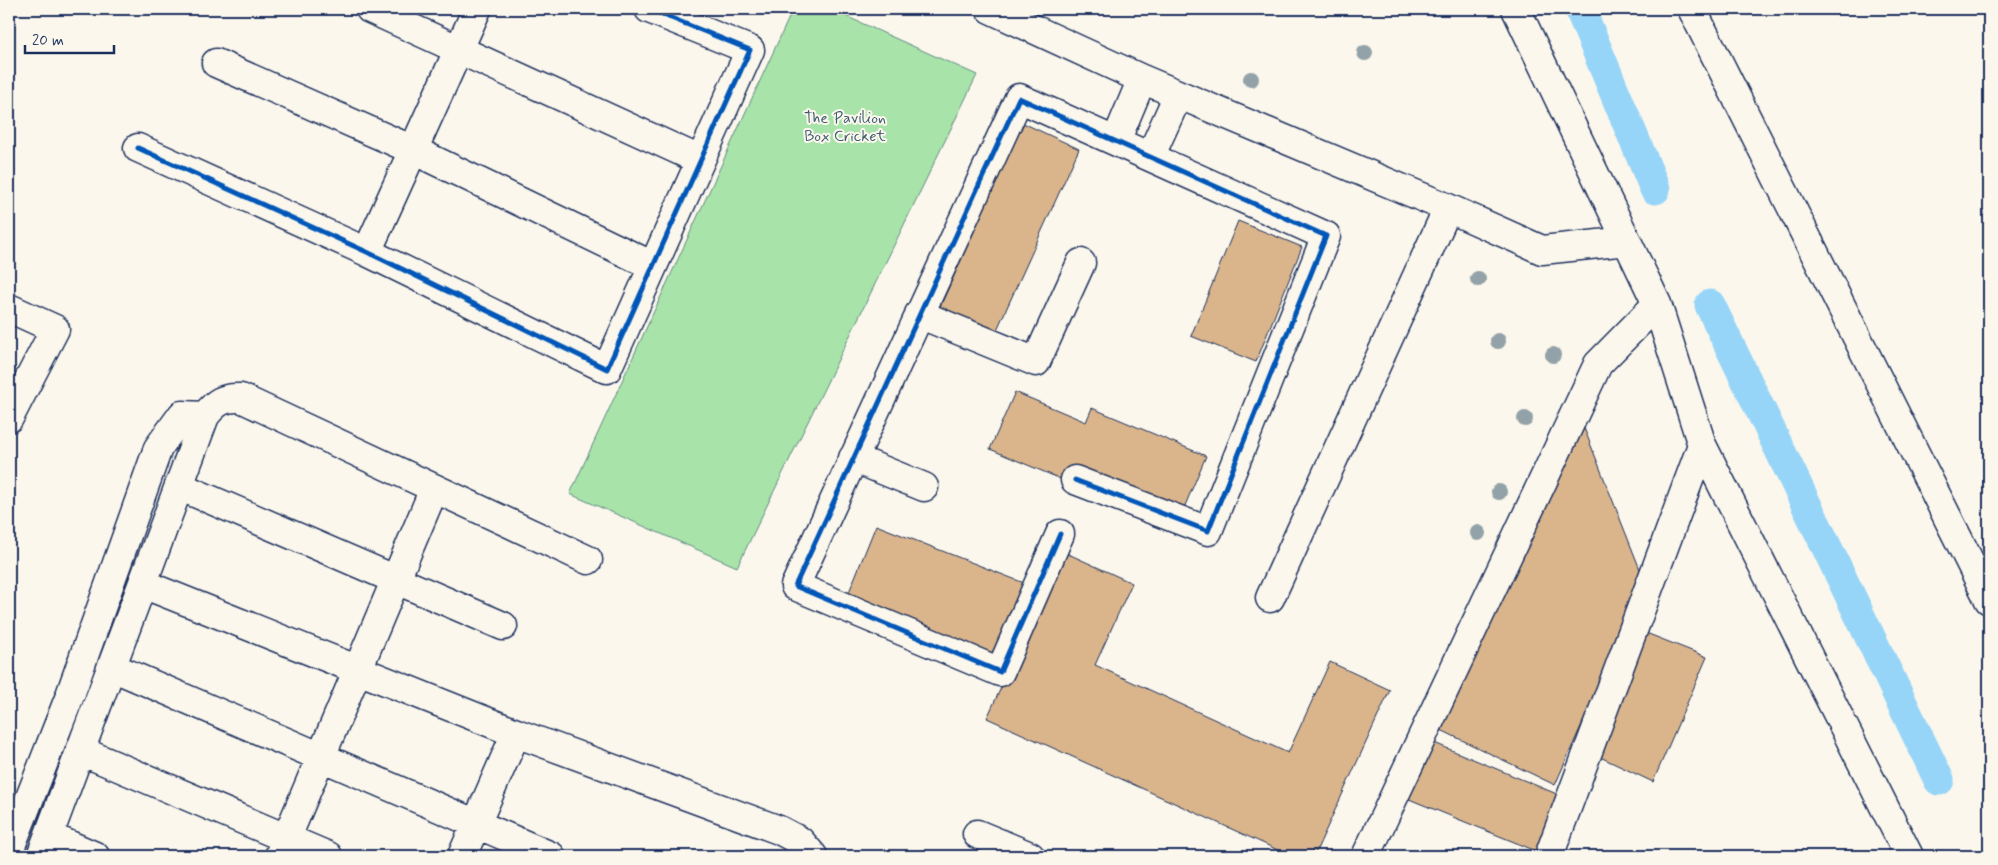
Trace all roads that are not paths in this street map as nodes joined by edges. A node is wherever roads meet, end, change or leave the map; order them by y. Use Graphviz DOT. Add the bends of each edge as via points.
graph roads {
  1 [pos="370,9"];
  2 [pos="477,9"];
  3 [pos="649,9"];
  4 [pos="990,9"];
  5 [pos="1516,9"];
  6 [pos="1692,9"];
  7 [pos="459,49"];
  8 [pos="216,63"];
  9 [pos="1142,79"];
  10 [pos="1178,95"];
  11 [pos="1116,140"];
  12 [pos="138,148"];
  13 [pos="413,150"];
  14 [pos="1151,155"];
  15 [pos="700,160"];
  16 [pos="1448,208"];
  17 [pos="1627,241"];
  18 [pos="367,252"];
  19 [pos="1081,263"];
  20 [pos="654,266"];
  21 [pos="1657,304"];
  22 [pos="9,308"];
  23 [pos="919,314"];
  24 [pos="205,416"];
  25 [pos="9,418"];
  26 [pos="1702,445"];
  27 [pos="853,458"];
  28 [pos="1075,480"];
  29 [pos="179,486"];
  30 [pos="924,487"];
  31 [pos="434,488"];
  32 [pos="1060,534"];
  33 [pos="588,560"];
  34 [pos="395,580"];
  35 [pos="142,584"];
  36 [pos="1270,598"];
  37 [pos="1989,600"];
  38 [pos="503,626"];
  39 [pos="112,667"];
  40 [pos="358,669"];
  41 [pos="69,698"];
  42 [pos="97,708"];
  43 [pos="516,732"];
  44 [pos="81,751"];
  45 [pos="321,756"];
  46 [pos="477,823"];
  47 [pos="977,834"];
  48 [pos="45,846"];
  49 [pos="282,847"];
  50 [pos="9,851"];
  51 [pos="95,856"];
  52 [pos="328,856"];
  53 [pos="462,856"];
  54 [pos="551,856"];
  55 [pos="813,856"];
  56 [pos="1030,856"];
  57 [pos="1366,856"];
  58 [pos="1549,856"];
  59 [pos="1908,856"];
  1 -- 7 [label="street"];
  2 -- 7 [label="street"];
  3 -- 15 [label="street" via="750,50"];
  4 -- 9 [label="street"];
  5 -- 17 [label="street"];
  6 -- 37 [label="street"];
  7 -- 13 [label="street"];
  7 -- 15 [label="street"];
  8 -- 13 [label="street"];
  9 -- 10 [label="street"];
  9 -- 11 [label="street"];
  10 -- 14 [label="street"];
  10 -- 16 [label="street"];
  11 -- 14 [label="street"];
  11 -- 23 [label="street" via="1019,98"];
  12 -- 18 [label="street"];
  13 -- 18 [label="street"];
  13 -- 20 [label="street"];
  14 -- 28 [label="street" via="1326,236 1208,531"];
  15 -- 20 [label="street"];
  16 -- 17 [label="street" via="1542,250"];
  16 -- 36 [label="street"];
  17 -- 21 [label="street"];
  18 -- 20 [label="street" via="607,369"];
  19 -- 23 [label="street" via="1036,362"];
  21 -- 26 [label="street"];
  21 -- 57 [label="street" via="1598,364"];
  22 -- 25 [label="street" via="55,329"];
  23 -- 27 [label="street"];
  24 -- 29 [label="street"];
  24 -- 31 [label="street" via="215,403 226,397 241,398"];
  24 -- 41 [label="street" via="182,415 158,448"];
  26 -- 58 [label="street"];
  26 -- 59 [label="street"];
  27 -- 30 [label="street"];
  27 -- 32 [label="street" via="795,586 1000,672"];
  29 -- 34 [label="street"];
  29 -- 35 [label="street"];
  31 -- 33 [label="street"];
  31 -- 34 [label="street"];
  34 -- 38 [label="street"];
  34 -- 40 [label="street"];
  35 -- 39 [label="street"];
  35 -- 40 [label="street"];
  39 -- 42 [label="street"];
  39 -- 45 [label="street"];
  40 -- 43 [label="street"];
  40 -- 45 [label="street"];
  41 -- 42 [label="street"];
  41 -- 50 [label="street"];
  42 -- 44 [label="street"];
  43 -- 46 [label="street"];
  43 -- 55 [label="street" via="779,830 800,841"];
  44 -- 48 [label="street"];
  44 -- 49 [label="street"];
  45 -- 46 [label="street"];
  45 -- 49 [label="street"];
  46 -- 53 [label="street"];
  46 -- 54 [label="street"];
  47 -- 56 [label="street"];
  48 -- 51 [label="street"];
  49 -- 52 [label="street"];
}
